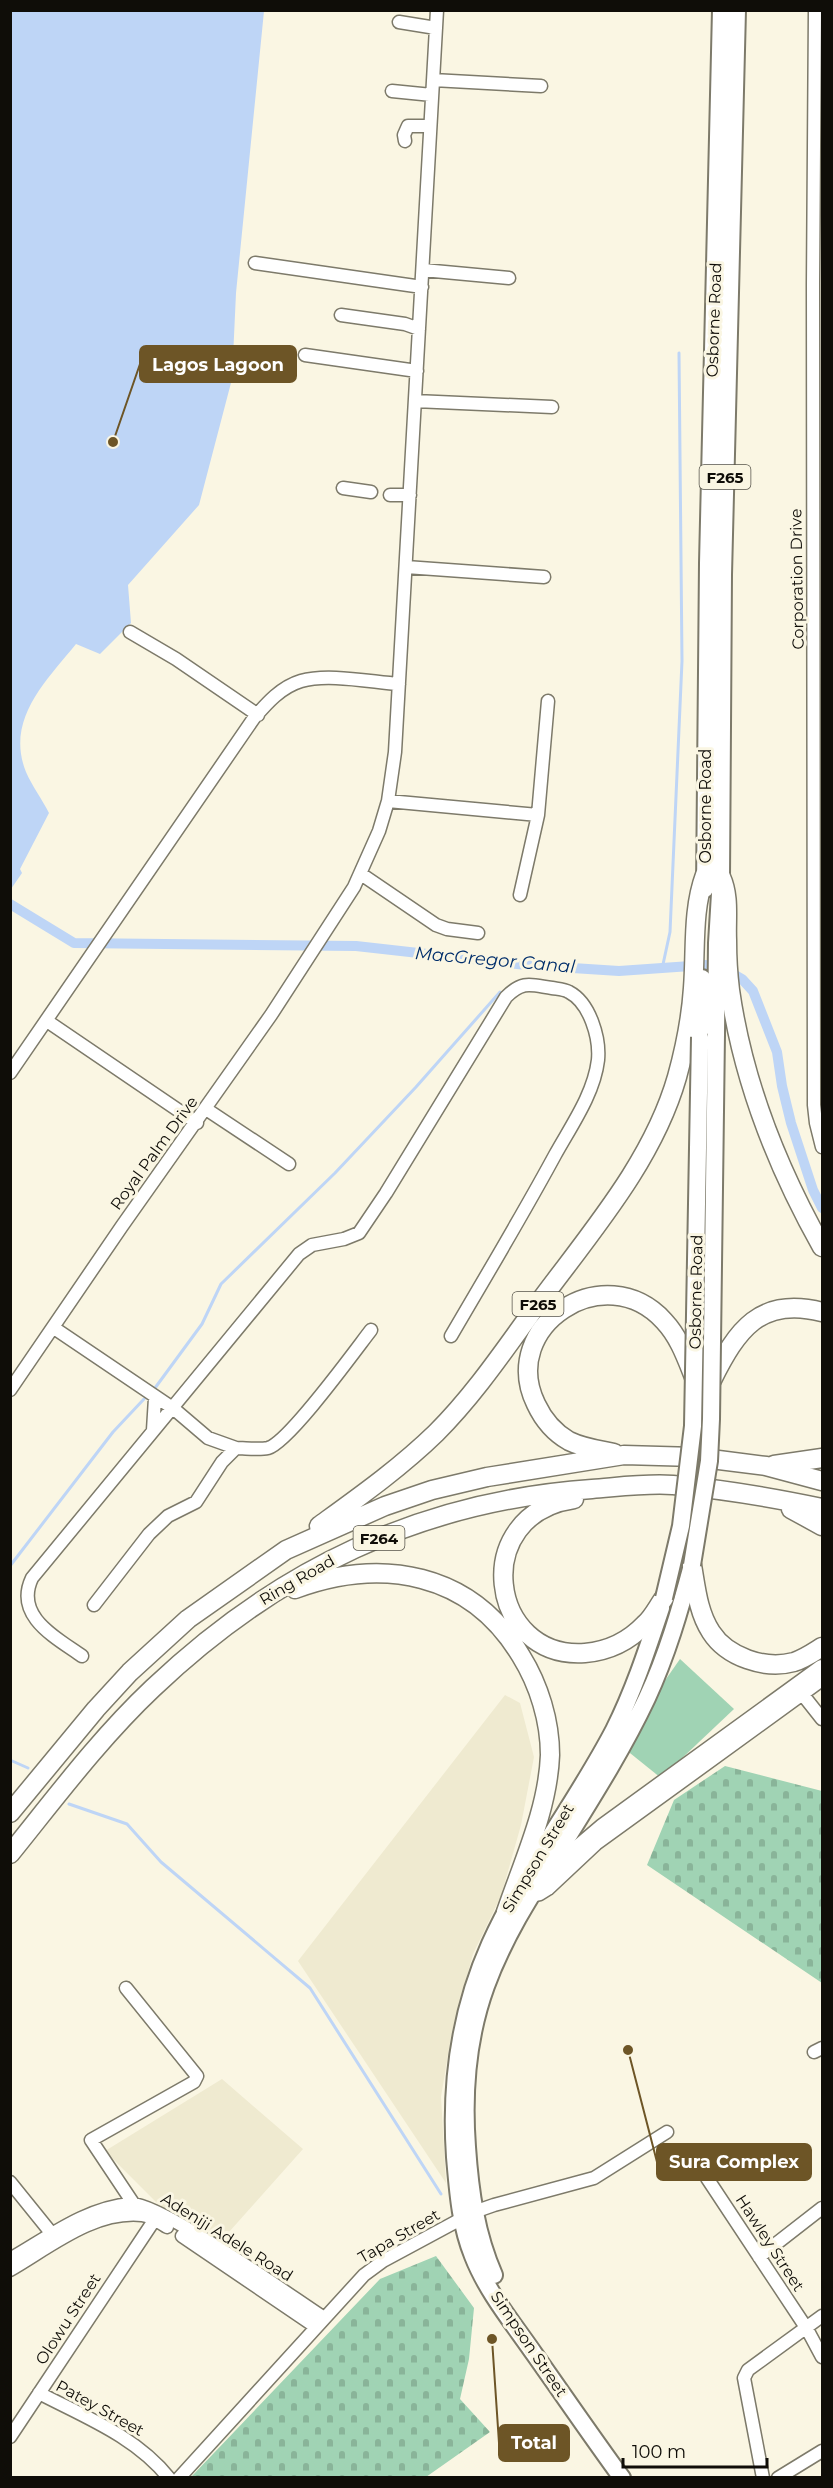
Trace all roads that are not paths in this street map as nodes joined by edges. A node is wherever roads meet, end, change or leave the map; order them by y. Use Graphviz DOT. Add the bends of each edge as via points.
graph roads {
  1 [pos="437,10"];
  2 [pos="721,10"];
  3 [pos="736,10"];
  4 [pos="815,10"];
  5 [pos="399,22"];
  6 [pos="436,28"];
  7 [pos="433,80"];
  8 [pos="541,86"];
  9 [pos="392,91"];
  10 [pos="432,95"];
  11 [pos="430,126"];
  12 [pos="405,141"];
  13 [pos="255,263"];
  14 [pos="423,270"];
  15 [pos="509,278"];
  16 [pos="818,284"];
  17 [pos="422,287"];
  18 [pos="341,315"];
  19 [pos="419,329"];
  20 [pos="305,355"];
  21 [pos="417,371"];
  22 [pos="818,387"];
  23 [pos="415,401"];
  24 [pos="552,407"];
  25 [pos="343,488"];
  26 [pos="371,492"];
  27 [pos="390,495"];
  28 [pos="410,495"];
  29 [pos="818,565"];
  30 [pos="406,567"];
  31 [pos="544,578"];
  32 [pos="130,632"];
  33 [pos="819,663"];
  34 [pos="399,684"];
  35 [pos="548,701"];
  36 [pos="258,715"];
  37 [pos="819,768"];
  38 [pos="388,801"];
  39 [pos="538,815"];
  40 [pos="818,872"];
  41 [pos="361,874"];
  42 [pos="713,876"];
  43 [pos="520,895"];
  44 [pos="478,933"];
  45 [pos="711,942"];
  46 [pos="819,963"];
  47 [pos="710,989"];
  48 [pos="47,1021"];
  49 [pos="818,1034"];
  50 [pos="10,1073"];
  51 [pos="818,1105"];
  52 [pos="206,1109"];
  53 [pos="197,1123"];
  54 [pos="822,1147"];
  55 [pos="289,1164"];
  56 [pos="822,1247"];
  57 [pos="822,1312"];
  58 [pos="54,1328"];
  59 [pos="371,1330"];
  60 [pos="451,1336"];
  61 [pos="703,1379"];
  62 [pos="10,1390"];
  63 [pos="155,1398"];
  64 [pos="174,1409"];
  65 [pos="153,1430"];
  66 [pos="208,1438"];
  67 [pos="236,1448"];
  68 [pos="624,1455"];
  69 [pos="822,1458"];
  70 [pos="222,1462"];
  71 [pos="766,1466"];
  72 [pos="822,1482"];
  73 [pos="608,1488"];
  74 [pos="770,1500"];
  75 [pos="822,1508"];
  76 [pos="822,1526"];
  77 [pos="286,1550"];
  78 [pos="692,1565"];
  79 [pos="664,1598"];
  80 [pos="259,1601"];
  81 [pos="94,1605"];
  82 [pos="822,1647"];
  83 [pos="82,1656"];
  84 [pos="822,1669"];
  85 [pos="822,1680"];
  86 [pos="803,1695"];
  87 [pos="822,1719"];
  88 [pos="600,1770"];
  89 [pos="10,1813"];
  90 [pos="10,1854"];
  91 [pos="533,1891"];
  92 [pos="506,1912"];
  93 [pos="126,1988"];
  94 [pos="668,2132"];
  95 [pos="707,2178"];
  96 [pos="10,2182"];
  97 [pos="132,2203"];
  98 [pos="822,2208"];
  99 [pos="142,2215"];
  100 [pos="468,2216"];
  101 [pos="155,2219"];
  102 [pos="52,2234"];
  103 [pos="759,2257"];
  104 [pos="10,2259"];
  105 [pos="10,2270"];
  106 [pos="822,2316"];
  107 [pos="320,2323"];
  108 [pos="807,2328"];
  109 [pos="822,2357"];
  110 [pos="39,2393"];
  111 [pos="10,2437"];
  112 [pos="822,2451"];
  113 [pos="169,2478"];
  114 [pos="179,2478"];
  115 [pos="622,2478"];
  116 [pos="763,2478"];
  117 [pos="778,2478"];
  1 -- 6 [label="street, Royal Palm Drive"];
  2 -- 42 [label="main road, Osborne Road / F265" via="708,540"];
  3 -- 42 [label="main road, Osborne Road / F265"];
  4 -- 16 [label="street, Corporation Drive"];
  5 -- 6 [label="street"];
  6 -- 7 [label="street, Royal Palm Drive"];
  7 -- 8 [label="street"];
  7 -- 10 [label="street, Royal Palm Drive"];
  9 -- 10 [label="street"];
  10 -- 11 [label="street, Royal Palm Drive"];
  11 -- 12 [label="street" via="408,126"];
  11 -- 14 [label="street, Royal Palm Drive"];
  13 -- 17 [label="street"];
  14 -- 15 [label="street"];
  14 -- 17 [label="street, Royal Palm Drive"];
  16 -- 22 [label="street, Corporation Drive"];
  17 -- 19 [label="street, Royal Palm Drive"];
  18 -- 19 [label="street"];
  19 -- 21 [label="street, Royal Palm Drive"];
  20 -- 21 [label="street"];
  21 -- 23 [label="street, Royal Palm Drive"];
  22 -- 29 [label="street, Corporation Drive"];
  23 -- 24 [label="street"];
  23 -- 28 [label="street, Royal Palm Drive"];
  25 -- 26 [label="street"];
  27 -- 28 [label="street"];
  28 -- 30 [label="street, Royal Palm Drive"];
  29 -- 33 [label="street, Corporation Drive"];
  30 -- 31 [label="street"];
  30 -- 34 [label="street, Royal Palm Drive"];
  32 -- 36 [label="street"];
  33 -- 37 [label="street, Corporation Drive"];
  34 -- 36 [label="street" via="320,678 301,681 271,699"];
  34 -- 38 [label="street, Royal Palm Drive"];
  35 -- 39 [label="street"];
  36 -- 48 [label="street"];
  37 -- 40 [label="street, Corporation Drive"];
  38 -- 39 [label="street"];
  38 -- 41 [label="street, Royal Palm Drive"];
  39 -- 43 [label="street"];
  40 -- 46 [label="street, Corporation Drive"];
  41 -- 44 [label="street" via="436,925"];
  41 -- 52 [label="street, Royal Palm Drive"];
  42 -- 45 [label="highway, F265" via="698,894"];
  42 -- 45 [label="highway" via="727,890"];
  45 -- 47 [label="highway"];
  45 -- 47 [label="highway, F265"];
  46 -- 49 [label="street, Corporation Drive"];
  47 -- 56 [label="highway" via="740,1050 781,1165"];
  47 -- 61 [label="main road, Osborne Road / F265, bridge"];
  47 -- 77 [label="highway, F265" via="646,1150 599,1222 477,1387 437,1432 386,1478"];
  48 -- 50 [label="street"];
  48 -- 53 [label="street"];
  49 -- 51 [label="street, Corporation Drive"];
  51 -- 54 [label="street, Corporation Drive" via="816,1123"];
  52 -- 53 [label="street, Royal Palm Drive"];
  52 -- 55 [label="street"];
  53 -- 58 [label="street, Royal Palm Drive"];
  57 -- 61 [label="highway" via="792,1307 760,1317 743,1330"];
  58 -- 62 [label="street, Royal Palm Drive"];
  58 -- 63 [label="street"];
  59 -- 67 [label="street" via="281,1440 268,1448"];
  60 -- 64 [label="street" via="535,1192 592,1083 598,1042 583,1004 567,990 524,985 506,997 359,1233 312,1245 299,1254"];
  61 -- 68 [label="highway" via="664,1320 637,1301 602,1294 587,1297 554,1315 534,1343 528,1363 529,1380 540,1412 568,1440"];
  61 -- 78 [label="main road, Osborne Road / F265, bridge" via="709,1461"];
  61 -- 79 [label="main road, Osborne Road, bridge" via="675,1558"];
  63 -- 64 [label="street"];
  63 -- 65 [label="street"];
  64 -- 65 [label="street"];
  64 -- 66 [label="street"];
  65 -- 83 [label="street" via="32,1578 27,1590 29,1610 47,1631"];
  66 -- 67 [label="street"];
  66 -- 70 [label="street"];
  67 -- 70 [label="street"];
  68 -- 71 [label="highway, Ring Road / F264" via="694,1457"];
  68 -- 77 [label="highway, Ring Road / F264" via="529,1468 432,1490 385,1506"];
  69 -- 71 [label="highway"];
  70 -- 81 [label="street" via="196,1502 168,1516 149,1534"];
  71 -- 72 [label="highway, Ring Road / F264"];
  73 -- 74 [label="highway, Ring Road / F264" via="671,1485"];
  73 -- 79 [label="highway" via="593,1496 563,1500 524,1522 505,1555 502,1571 507,1603 523,1629 546,1646 571,1654 617,1646 645,1624"];
  73 -- 80 [label="highway, Ring Road / F264" via="523,1496 415,1524 321,1564"];
  74 -- 75 [label="highway, Ring Road / F264"];
  74 -- 76 [label="highway"];
  77 -- 89 [label="highway, Ring Road / F264" via="220,1594 161,1642 116,1687"];
  78 -- 82 [label="highway, F265" via="698,1601 715,1638 743,1657 757,1662 793,1662"];
  78 -- 88 [label="main road, Osborne Road" via="647,1698"];
  79 -- 88 [label="main road, Osborne Road"];
  80 -- 90 [label="highway, Ring Road / F264" via="203,1643 151,1690 69,1780"];
  80 -- 92 [label="highway" via="331,1577 375,1572 402,1574 450,1589 491,1616 513,1641 540,1695 550,1752 548,1780"];
  84 -- 91 [label="highway" via="603,1828"];
  85 -- 86 [label="street"];
  86 -- 87 [label="street"];
  86 -- 91 [label="street" via="596,1845 548,1889 540,1894"];
  88 -- 91 [label="main road"];
  88 -- 92 [label="main road, Simpson Street"];
  91 -- 100 [label="main road" via="501,1951 473,2033 466,2076"];
  92 -- 100 [label="main road, Simpson Street" via="472,1992 458,2053 454,2139"];
  93 -- 97 [label="street" via="197,2076 91,2140"];
  94 -- 100 [label="street, Tapa Street" via="594,2178 494,2205"];
  95 -- 103 [label="street, Hawley Street"];
  96 -- 102 [label="street"];
  97 -- 99 [label="street"];
  97 -- 102 [label="street" via="98,2212"];
  97 -- 107 [label="street, Adeniji Adele Road" via="161,2213"];
  98 -- 103 [label="street"];
  99 -- 101 [label="street, Adeniji Adele Road"];
  99 -- 105 [label="street, Adeniji Adele Road" via="103,2219"];
  100 -- 107 [label="street, Tapa Street" via="383,2261 364,2275"];
  100 -- 115 [label="main road, Simpson Street" via="516,2328"];
  101 -- 107 [label="street, Adeniji Adele Road"];
  101 -- 110 [label="street, Olowu Street"];
  102 -- 104 [label="street"];
  103 -- 108 [label="street, Hawley Street"];
  106 -- 108 [label="street"];
  107 -- 114 [label="street, Tapa Street"];
  108 -- 109 [label="street, Hawley Street"];
  108 -- 116 [label="street" via="748,2370 744,2378"];
  110 -- 111 [label="street, Olowu Street"];
  110 -- 113 [label="street, Patey Street" via="126,2438"];
  112 -- 117 [label="street"];
}
